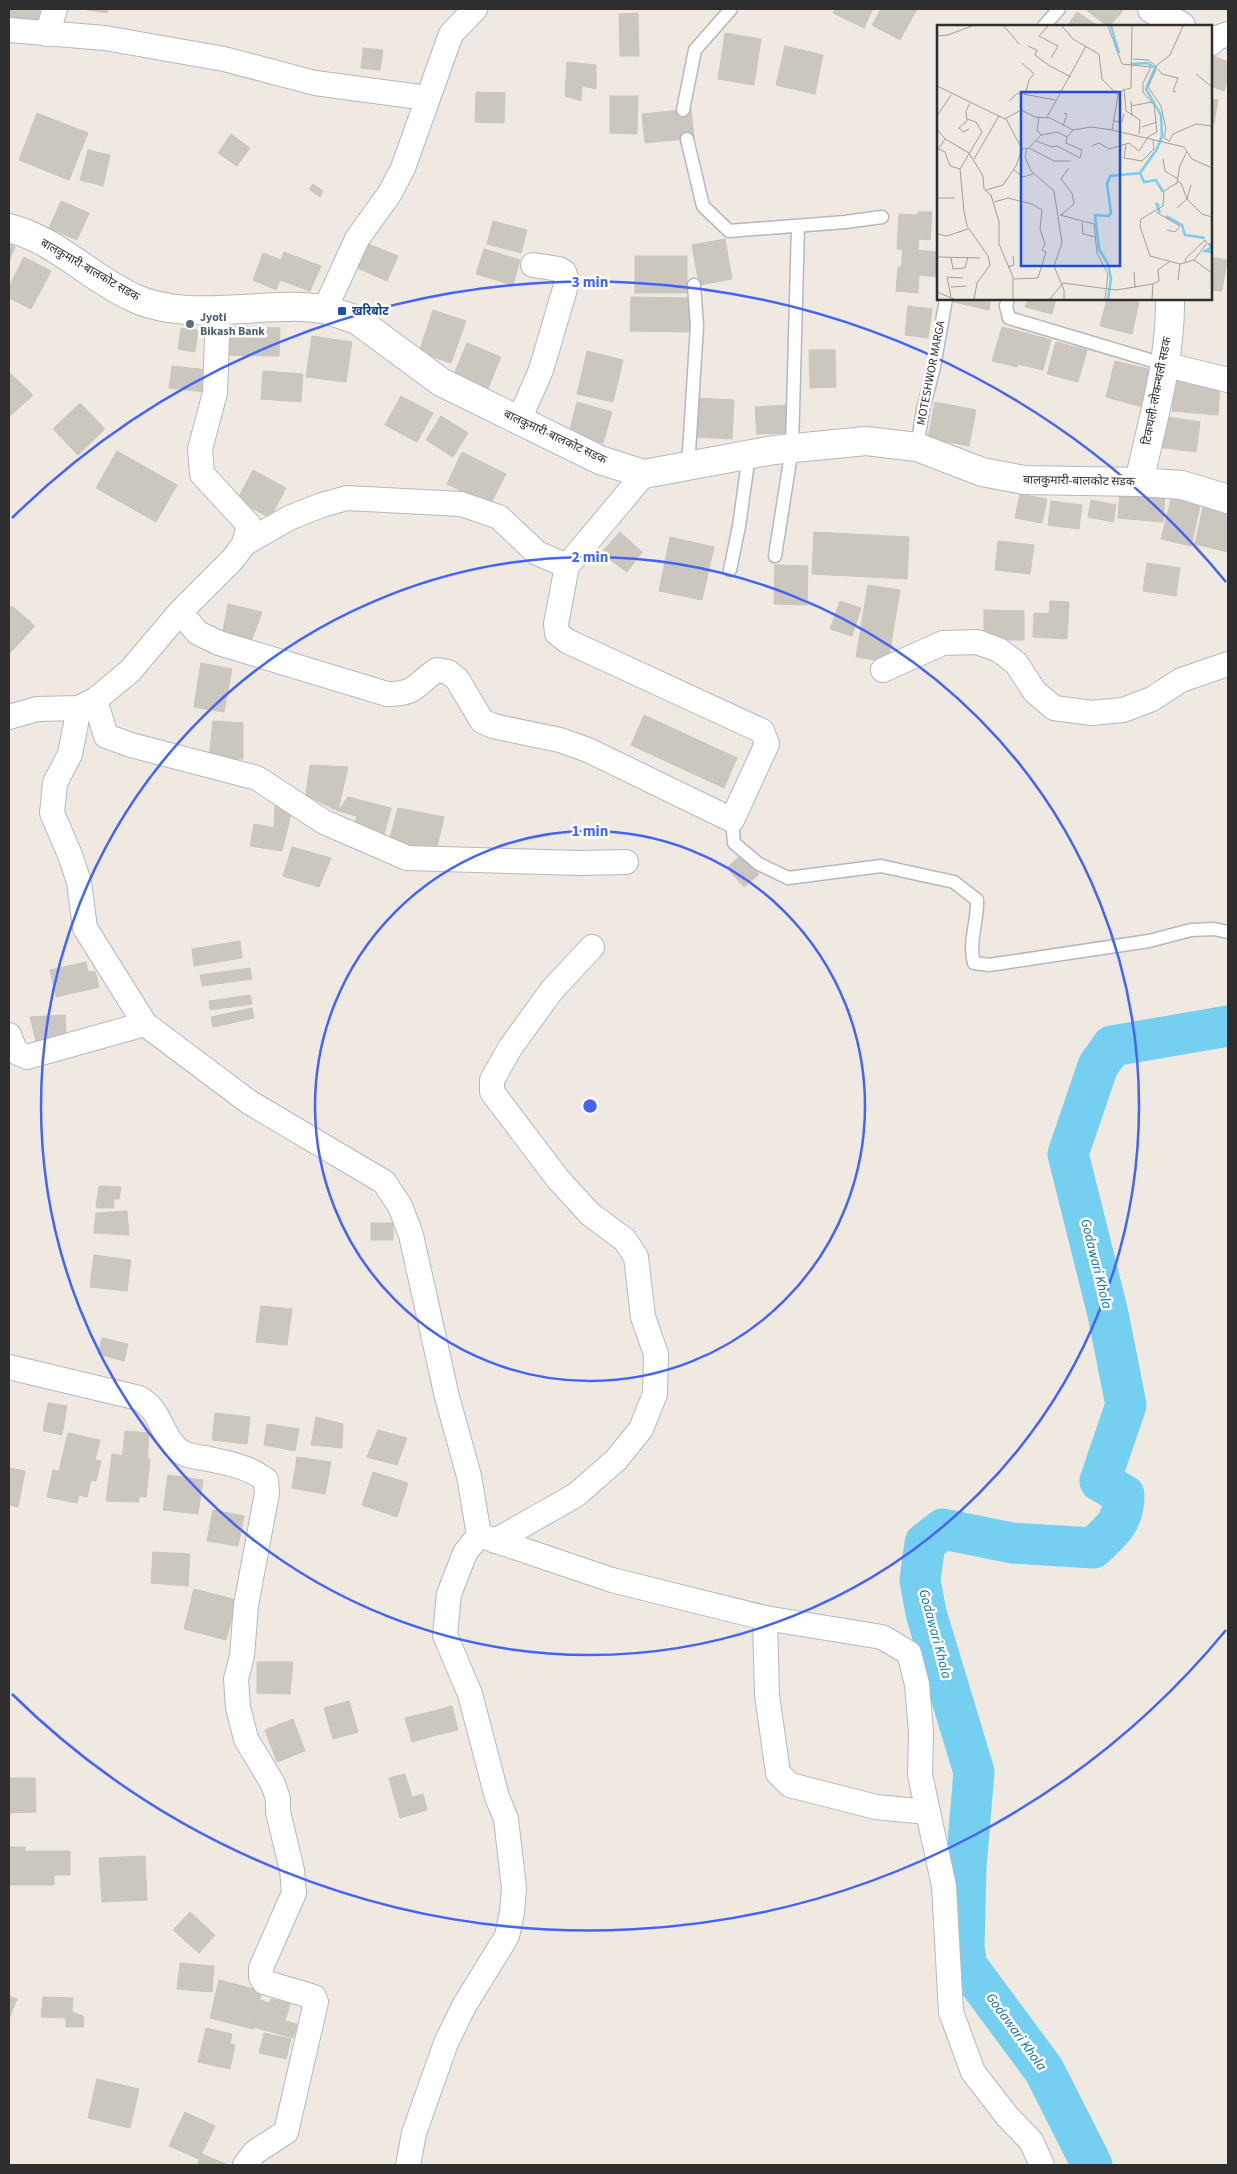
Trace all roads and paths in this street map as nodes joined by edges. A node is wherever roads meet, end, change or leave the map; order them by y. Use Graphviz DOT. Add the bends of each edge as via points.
graph roads {
  1 [pos="55,9"];
  2 [pos="474,9"];
  3 [pos="731,9"];
  4 [pos="1059,9"];
  5 [pos="1152,9"];
  6 [pos="1045,25"];
  7 [pos="1179,25"];
  8 [pos="9,30"];
  9 [pos="47,34"];
  10 [pos="1228,34"];
  11 [pos="1212,40"];
  12 [pos="427,98"];
  13 [pos="683,110"];
  14 [pos="687,138"];
  15 [pos="882,216"];
  16 [pos="798,226"];
  17 [pos="9,228"];
  18 [pos="533,265"];
  19 [pos="694,285"];
  20 [pos="946,300"];
  21 [pos="1008,300"];
  22 [pos="1170,300"];
  23 [pos="218,309"];
  24 [pos="325,309"];
  25 [pos="1163,364"];
  26 [pos="1228,380"];
  27 [pos="519,420"];
  28 [pos="917,447"];
  29 [pos="792,448"];
  30 [pos="749,455"];
  31 [pos="688,467"];
  32 [pos="644,474"];
  33 [pos="1139,482"];
  34 [pos="1228,499"];
  35 [pos="244,544"];
  36 [pos="775,556"];
  37 [pos="568,566"];
  38 [pos="730,570"];
  39 [pos="180,612"];
  40 [pos="1228,664"];
  41 [pos="883,670"];
  42 [pos="87,704"];
  43 [pos="9,717"];
  44 [pos="732,820"];
  45 [pos="626,862"];
  46 [pos="1228,932"];
  47 [pos="592,947"];
  48 [pos="145,1024"];
  49 [pos="9,1035"];
  50 [pos="9,1366"];
  51 [pos="487,1538"];
  52 [pos="765,1618"];
  53 [pos="928,1812"];
  54 [pos="245,2165"];
  55 [pos="408,2165"];
  56 [pos="1042,2165"];
  1 -- 9 [label="street"];
  2 -- 12 [label="street" via="451,34"];
  3 -- 13 [label="lane" via="695,50"];
  4 -- 6 [label="lane"];
  5 -- 7 [label="street"];
  8 -- 9 [label="street"];
  9 -- 12 [label="street" via="105,38 224,59 315,83"];
  10 -- 11 [label="street"];
  12 -- 24 [label="street" via="403,168 390,193 357,239"];
  14 -- 16 [label="lane" via="703,206 729,231"];
  15 -- 16 [label="lane"];
  16 -- 29 [label="lane"];
  17 -- 23 [label="street, बालकुमारी-बालकोट सडक" via="48,244 132,298 167,308"];
  18 -- 27 [label="street" via="559,269 564,272 567,282 541,370"];
  19 -- 31 [label="lane" via="697,334"];
  20 -- 28 [label="lane, MOTESHWOR MARGA"];
  21 -- 25 [label="lane" via="1009,318"];
  22 -- 25 [label="street, टिकथली-लोकन्थली सडक"];
  23 -- 24 [label="street, बालकुमारी-बालकोट सडक" via="272,306"];
  23 -- 35 [label="street" via="215,393 200,449 202,474 248,525"];
  24 -- 27 [label="street, बालकुमारी-बालकोट सडक" via="356,320 441,382"];
  25 -- 26 [label="street"];
  25 -- 33 [label="street, टिकथली-लोकन्थली सडक"];
  27 -- 32 [label="street, बालकुमारी-बालकोट सडक" via="600,460"];
  28 -- 29 [label="street, बालकुमारी-बालकोट सडक" via="866,440"];
  28 -- 33 [label="street, बालकुमारी-बालकोट सडक" via="982,472 1024,480"];
  29 -- 30 [label="street, बालकुमारी-बालकोट सडक"];
  29 -- 36 [label="lane"];
  30 -- 31 [label="street, बालकुमारी-बालकोट सडक"];
  30 -- 38 [label="lane" via="740,526"];
  31 -- 32 [label="street, बालकुमारी-बालकोट सडक"];
  32 -- 37 [label="street"];
  33 -- 34 [label="street, बालकुमारी-बालकोट सडक" via="1182,485"];
  35 -- 37 [label="street" via="289,518 347,498 461,504 499,517 537,554"];
  35 -- 39 [label="street"];
  37 -- 44 [label="street" via="557,633 762,731 767,744"];
  39 -- 42 [label="street" via="130,671"];
  39 -- 44 [label="street" via="198,633 219,643 387,694 404,694 420,686 438,670 448,672 457,679 482,721 588,750"];
  40 -- 41 [label="street" via="1181,680 1152,699 1123,710 1092,713 1054,708 1035,692 1016,663 999,650 976,642 943,643"];
  42 -- 43 [label="street" via="37,709"];
  42 -- 45 [label="street" via="106,736 257,778 324,822 407,858"];
  42 -- 48 [label="street" via="70,754 55,783 52,813 78,882 85,928"];
  44 -- 46 [label="lane" via="734,843 759,864 788,878 881,866 954,882 976,900 978,917 970,951 974,963 989,965 1148,941 1190,930"];
  47 -- 51 [label="street" via="552,990 510,1048 492,1080 492,1092 558,1179 590,1214 625,1240 636,1257 643,1317 656,1354 655,1394 641,1429 616,1460 576,1495"];
  48 -- 49 [label="street" via="27,1057 16,1052"];
  48 -- 51 [label="street" via="249,1102 384,1182 411,1235 447,1397"];
  50 -- 54 [label="street" via="139,1398 153,1409 173,1446 184,1454 241,1466 266,1480 267,1493 236,1679 238,1707 246,1739 273,1784 278,1799 294,1893 261,1968 261,1976 264,1982 314,1998 316,2002 286,2132 255,2152"];
  51 -- 52 [label="street" via="612,1580"];
  51 -- 55 [label="street" via="465,1553 449,1594 445,1635 470,1694 497,1797 506,1819 514,1888 512,1913 506,1936 446,2043 414,2133"];
  52 -- 53 [label="street" via="882,1636 909,1653 917,1684 920,1775"];
  52 -- 53 [label="street" via="767,1696 778,1774 790,1785 876,1806"];
  53 -- 56 [label="street" via="944,1886 951,2012 973,2072 1031,2141"];
}
